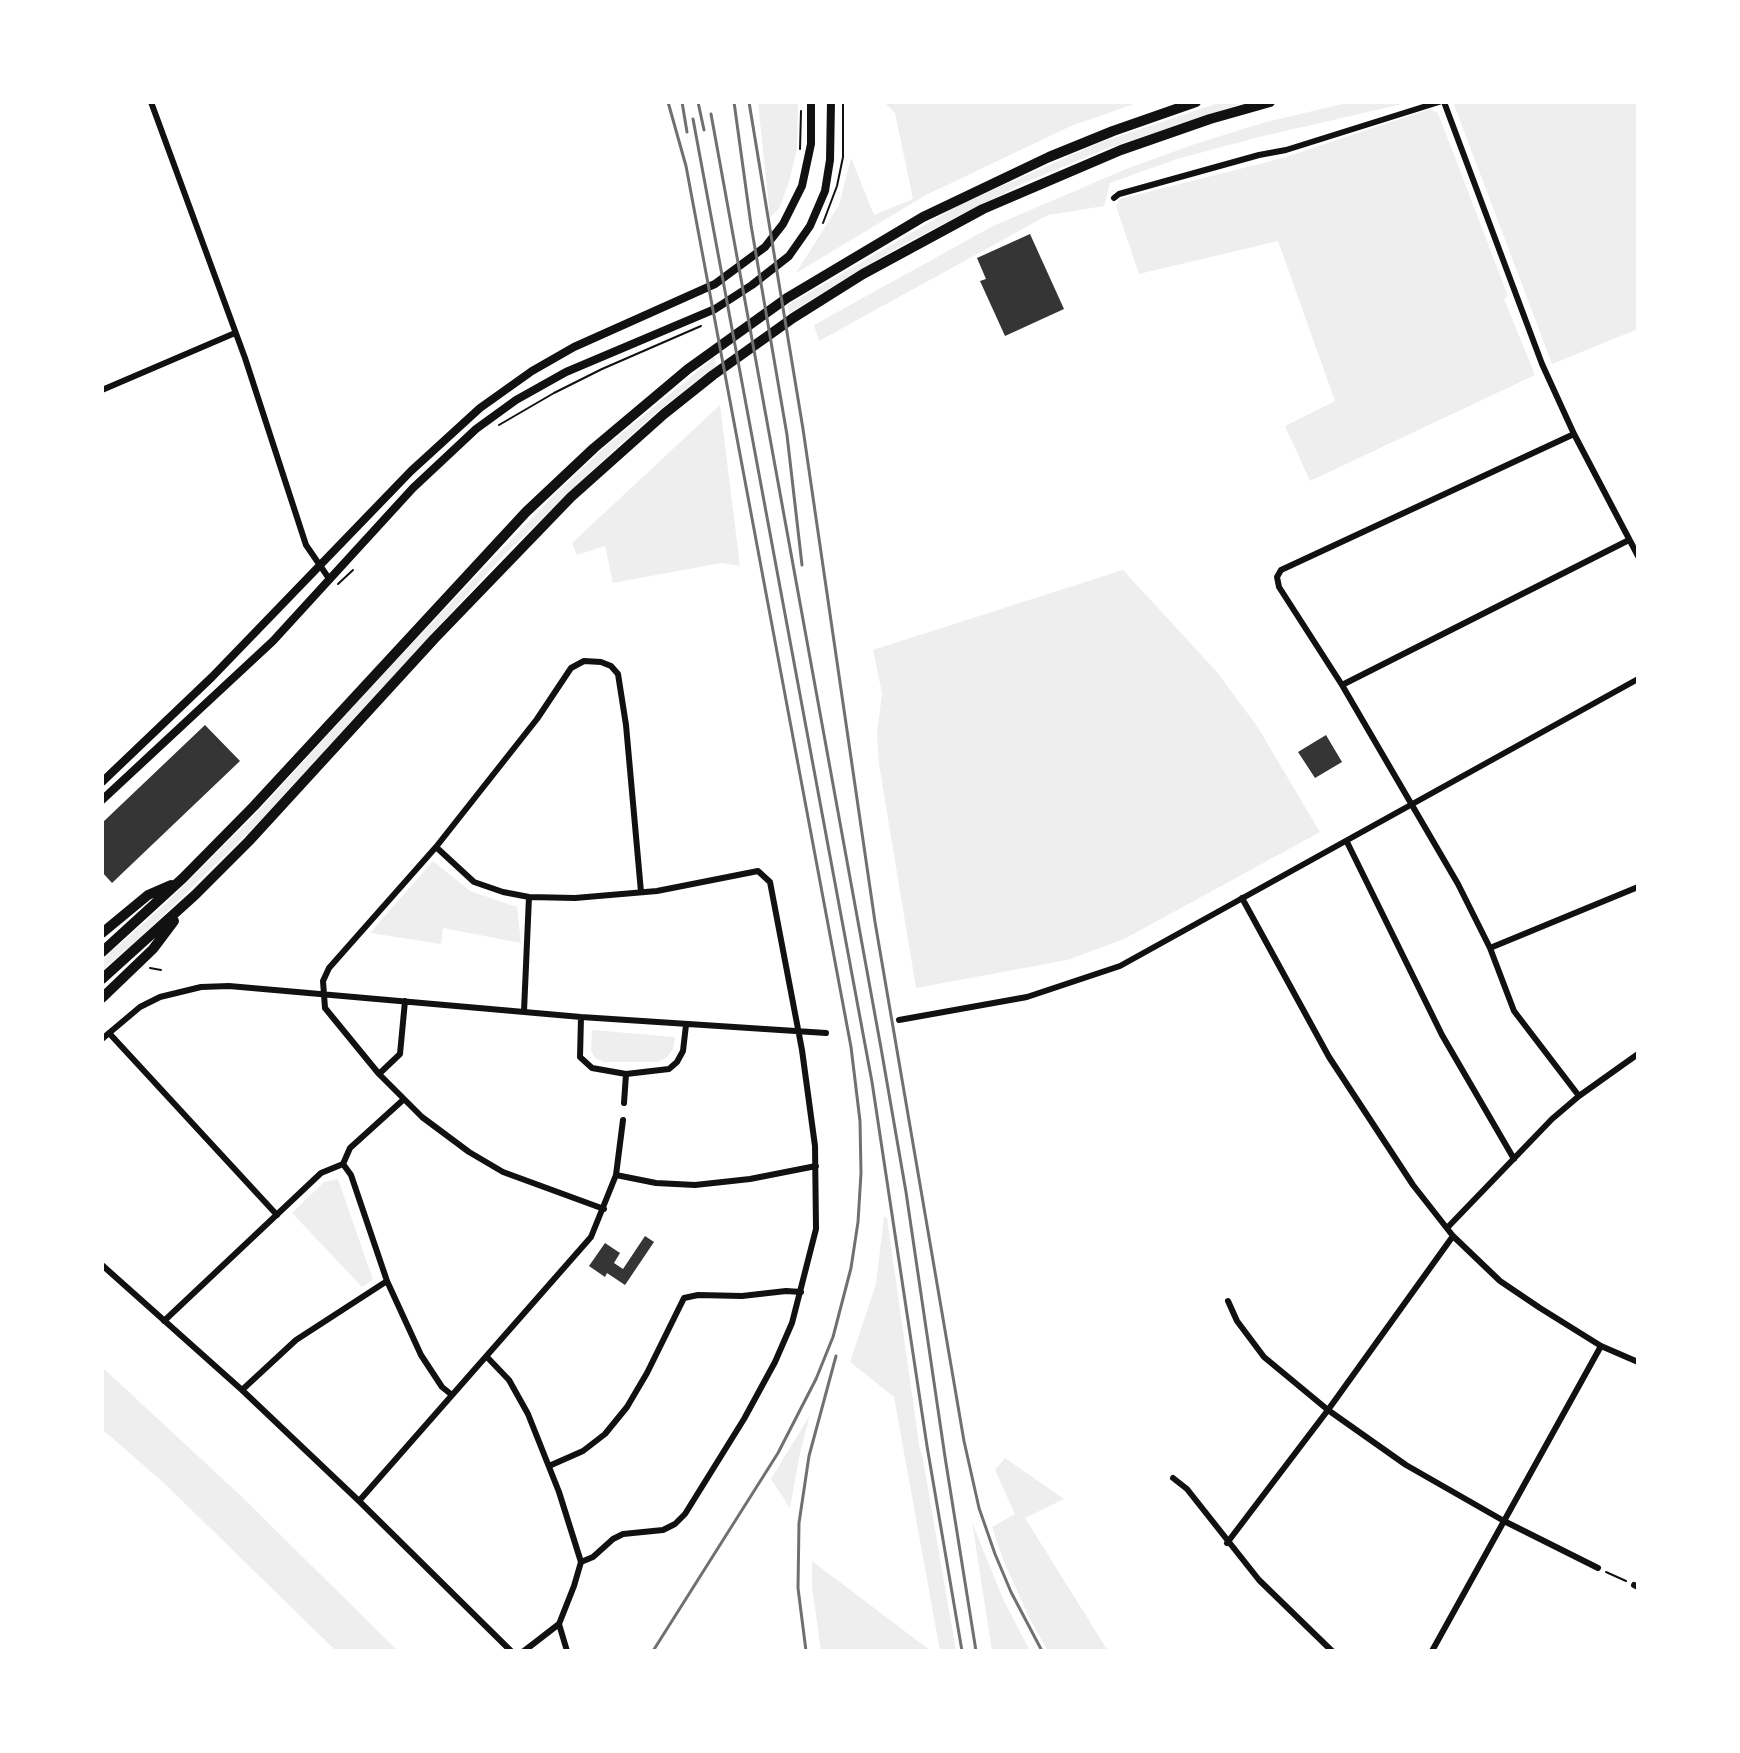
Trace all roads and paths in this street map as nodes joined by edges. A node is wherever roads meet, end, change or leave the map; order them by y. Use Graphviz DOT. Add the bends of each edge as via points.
graph roads {
  1 [pos="151,102"];
  2 [pos="811,102"];
  3 [pos="831,102"];
  4 [pos="1196,102"];
  5 [pos="1270,102"];
  6 [pos="1442,102"];
  7 [pos="801,106"];
  8 [pos="799,149"];
  9 [pos="1114,198"];
  10 [pos="235,333"];
  11 [pos="102,390"];
  12 [pos="1574,434"];
  13 [pos="1629,540"];
  14 [pos="1638,556"];
  15 [pos="319,567"];
  16 [pos="330,580"];
  17 [pos="1638,679"];
  18 [pos="1342,685"];
  19 [pos="102,782"];
  20 [pos="102,800"];
  21 [pos="1412,805"];
  22 [pos="1347,842"];
  23 [pos="436,847"];
  24 [pos="180,881"];
  25 [pos="1638,887"];
  26 [pos="641,892"];
  27 [pos="195,895"];
  28 [pos="529,897"];
  29 [pos="1242,898"];
  30 [pos="102,933"];
  31 [pos="1490,948"];
  32 [pos="102,952"];
  33 [pos="102,979"];
  34 [pos="322,994"];
  35 [pos="102,998"];
  36 [pos="405,1001"];
  37 [pos="524,1011"];
  38 [pos="581,1017"];
  39 [pos="899,1020"];
  40 [pos="686,1025"];
  41 [pos="797,1032"];
  42 [pos="109,1033"];
  43 [pos="826,1033"];
  44 [pos="102,1039"];
  45 [pos="1638,1054"];
  46 [pos="379,1074"];
  47 [pos="626,1074"];
  48 [pos="1579,1096"];
  49 [pos="403,1100"];
  50 [pos="624,1103"];
  51 [pos="623,1120"];
  52 [pos="1514,1159"];
  53 [pos="343,1164"];
  54 [pos="816,1166"];
  55 [pos="616,1175"];
  56 [pos="604,1209"];
  57 [pos="277,1215"];
  58 [pos="1447,1228"];
  59 [pos="1453,1236"];
  60 [pos="102,1265"];
  61 [pos="387,1281"];
  62 [pos="801,1292"];
  63 [pos="1228,1301"];
  64 [pos="164,1321"];
  65 [pos="1601,1346"];
  66 [pos="487,1357"];
  67 [pos="1638,1362"];
  68 [pos="242,1390"];
  69 [pos="452,1395"];
  70 [pos="1328,1410"];
  71 [pos="549,1466"];
  72 [pos="1173,1478"];
  73 [pos="359,1501"];
  74 [pos="1504,1521"];
  75 [pos="1227,1543"];
  76 [pos="581,1562"];
  77 [pos="1598,1568"];
  78 [pos="1636,1586"];
  79 [pos="559,1624"];
  80 [pos="511,1651"];
  81 [pos="524,1651"];
  82 [pos="567,1651"];
  83 [pos="1332,1651"];
  84 [pos="1432,1651"];
  1 -- 10 [label="street"];
  2 -- 15 [label="main road" via="805,178 778,232 754,258 723,279 551,359 480,408"];
  3 -- 16 [label="main road" via="829,170 822,199 789,256 733,299 591,360 509,405 426,475"];
  4 -- 24 [label="highway" via="1089,140 933,212 856,254 697,362 594,448 517,522"];
  5 -- 27 [label="highway" via="1121,150 983,209 863,274 713,375 614,457 514,554"];
  6 -- 9 [label="street"];
  6 -- 12 [label="street"];
  7 -- 8 [label="path"];
  10 -- 11 [label="street"];
  10 -- 15 [label="street"];
  12 -- 13 [label="street"];
  12 -- 18 [label="street" via="1281,570 1279,587"];
  13 -- 14 [label="street"];
  13 -- 18 [label="street"];
  15 -- 16 [label="street"];
  15 -- 19 [label="main road"];
  16 -- 20 [label="main road" via="245,668"];
  17 -- 21 [label="street"];
  18 -- 21 [label="street"];
  21 -- 22 [label="street"];
  21 -- 31 [label="street"];
  22 -- 29 [label="street"];
  22 -- 52 [label="street" via="1442,1035"];
  23 -- 26 [label="street" via="571,668 597,661 618,674"];
  23 -- 28 [label="street" via="474,882"];
  23 -- 34 [label="street" via="329,968"];
  24 -- 30 [label="highway" via="148,895"];
  24 -- 32 [label="highway"];
  25 -- 31 [label="street"];
  26 -- 28 [label="street"];
  26 -- 41 [label="street" via="758,871 770,882"];
  27 -- 33 [label="highway"];
  27 -- 35 [label="highway" via="153,949"];
  28 -- 37 [label="street"];
  29 -- 39 [label="street" via="1131,961 1088,978 1027,997"];
  29 -- 58 [label="street" via="1329,1057 1406,1176"];
  31 -- 48 [label="street" via="1514,1011"];
  34 -- 36 [label="street"];
  34 -- 42 [label="street" via="229,986 180,991 140,1007"];
  34 -- 46 [label="street" via="325,1008"];
  36 -- 37 [label="street"];
  36 -- 46 [label="street" via="400,1054"];
  37 -- 38 [label="street"];
  38 -- 40 [label="street"];
  38 -- 47 [label="street" via="580,1057 592,1068"];
  40 -- 41 [label="street"];
  40 -- 47 [label="street" via="683,1051 669,1069"];
  41 -- 43 [label="street"];
  41 -- 54 [label="street"];
  42 -- 44 [label="street"];
  42 -- 57 [label="street"];
  45 -- 48 [label="street"];
  46 -- 49 [label="street"];
  47 -- 50 [label="street"];
  48 -- 52 [label="street"];
  49 -- 53 [label="street" via="350,1148"];
  49 -- 56 [label="street" via="503,1172"];
  51 -- 55 [label="street"];
  52 -- 58 [label="street"];
  53 -- 57 [label="street" via="321,1173"];
  53 -- 61 [label="street"];
  54 -- 55 [label="street" via="695,1185"];
  54 -- 62 [label="street" via="816,1229"];
  55 -- 56 [label="street"];
  56 -- 66 [label="street" via="591,1237"];
  57 -- 64 [label="street"];
  58 -- 59 [label="street"];
  59 -- 65 [label="street" via="1500,1281"];
  59 -- 70 [label="street"];
  60 -- 64 [label="street"];
  61 -- 68 [label="street" via="296,1340"];
  61 -- 69 [label="street" via="421,1355"];
  62 -- 71 [label="street" via="684,1298 627,1407 583,1451"];
  62 -- 76 [label="street" via="775,1362 685,1514 663,1530 623,1534"];
  63 -- 70 [label="street" via="1264,1357"];
  64 -- 68 [label="street"];
  65 -- 67 [label="street"];
  65 -- 74 [label="street"];
  66 -- 69 [label="street"];
  66 -- 71 [label="street" via="509,1380"];
  68 -- 73 [label="street"];
  69 -- 73 [label="street"];
  70 -- 74 [label="street" via="1406,1465"];
  70 -- 75 [label="street"];
  71 -- 76 [label="street"];
  72 -- 75 [label="street"];
  73 -- 80 [label="street"];
  74 -- 77 [label="street"];
  74 -- 84 [label="street"];
  75 -- 83 [label="street"];
  76 -- 79 [label="street"];
  77 -- 78 [label="path"];
  79 -- 81 [label="street"];
  79 -- 82 [label="street"];
}
